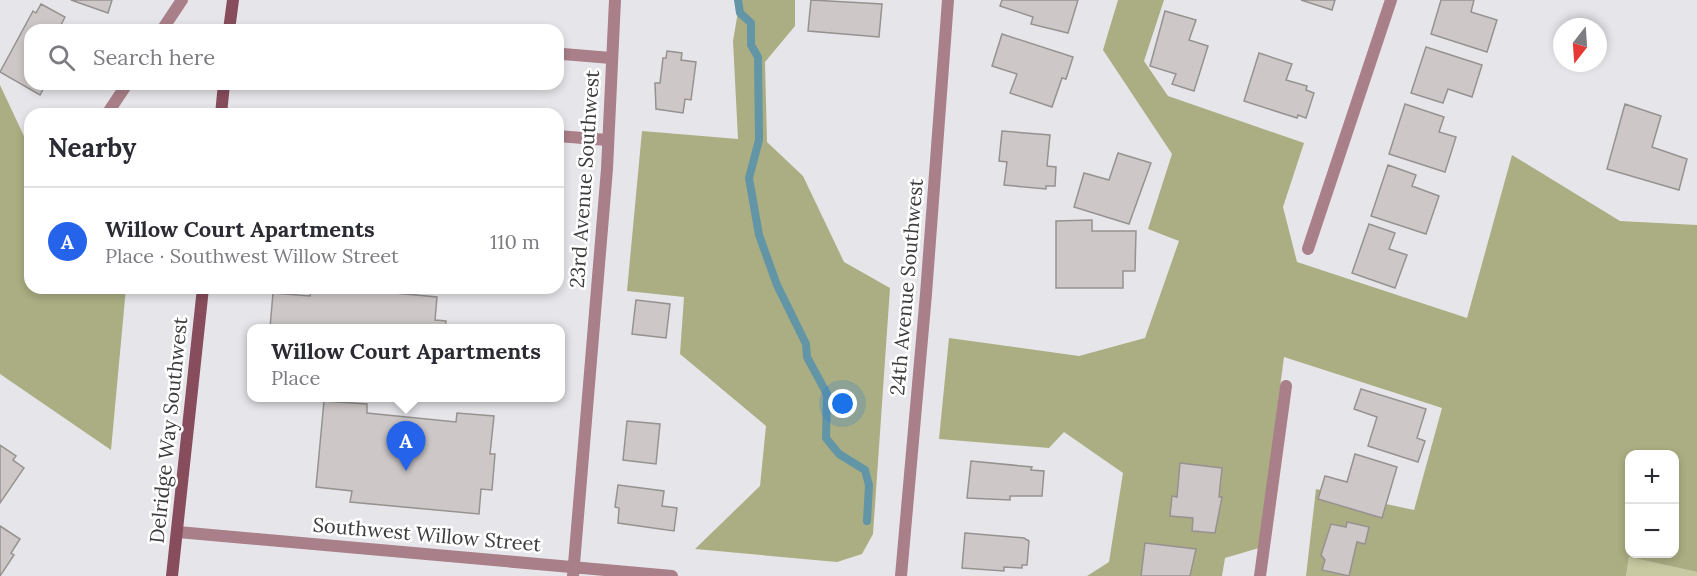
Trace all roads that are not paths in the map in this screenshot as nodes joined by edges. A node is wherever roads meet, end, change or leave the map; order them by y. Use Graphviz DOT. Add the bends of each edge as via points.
graph roads {
  1 [pos="182,0"];
  2 [pos="233,0"];
  3 [pos="615,0"];
  4 [pos="948,0"];
  5 [pos="1390,0"];
  6 [pos="166,24"];
  7 [pos="230,24"];
  8 [pos="564,54"];
  9 [pos="611,58"];
  10 [pos="123,90"];
  11 [pos="223,90"];
  12 [pos="111,108"];
  13 [pos="222,108"];
  14 [pos="564,136"];
  15 [pos="607,140"];
  16 [pos="1308,249"];
  17 [pos="202,294"];
  18 [pos="1286,387"];
  19 [pos="178,532"];
  20 [pos="573,571"];
  21 [pos="172,576"];
  22 [pos="672,576"];
  23 [pos="901,576"];
  24 [pos="1260,576"];
  1 -- 6 [label="street"];
  2 -- 7 [label="main road"];
  3 -- 9 [label="street, 23rd Avenue Southwest"];
  4 -- 23 [label="street, 24th Avenue Southwest"];
  5 -- 16 [label="street"];
  8 -- 9 [label="street"];
  9 -- 15 [label="street, 23rd Avenue Southwest"];
  10 -- 12 [label="street"];
  11 -- 13 [label="main road"];
  14 -- 15 [label="street"];
  15 -- 20 [label="street, 23rd Avenue Southwest"];
  17 -- 19 [label="main road, Delridge Way Southwest"];
  18 -- 24 [label="street"];
  19 -- 20 [label="street, Southwest Willow Street"];
  19 -- 21 [label="main road, Delridge Way Southwest"];
  20 -- 22 [label="street, Southwest Willow Street"];
}
